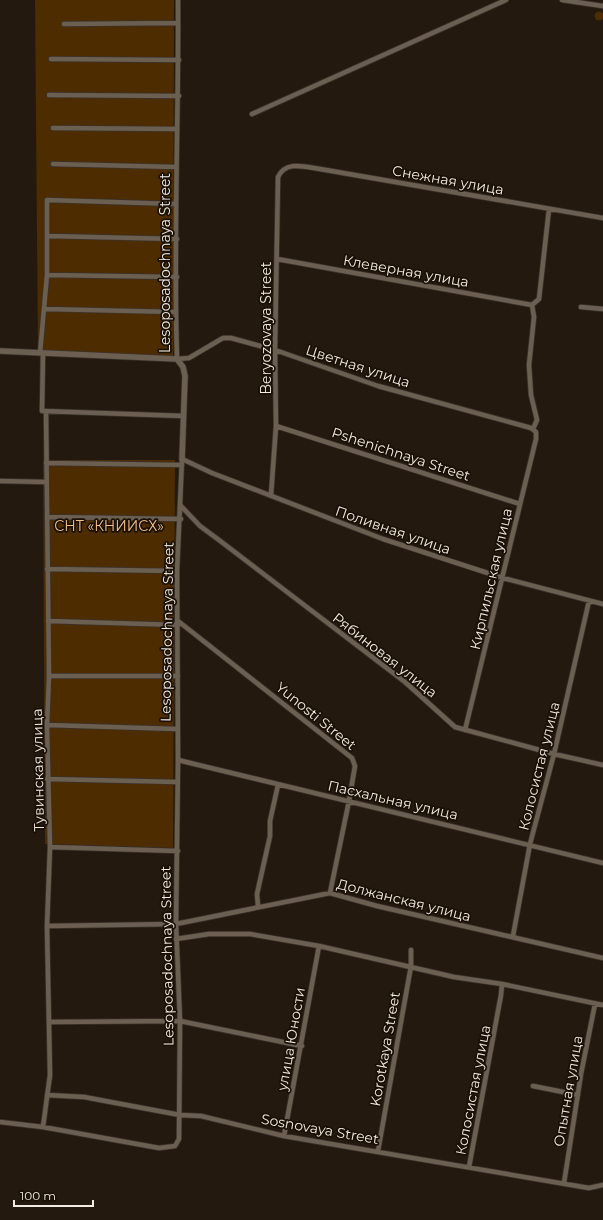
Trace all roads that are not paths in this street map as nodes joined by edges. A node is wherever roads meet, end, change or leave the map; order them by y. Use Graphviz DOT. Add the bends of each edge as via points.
graph roads {
  1 [pos="178,0"];
  2 [pos="506,0"];
  3 [pos="562,0"];
  4 [pos="603,6"];
  5 [pos="64,24"];
  6 [pos="178,24"];
  7 [pos="51,59"];
  8 [pos="179,60"];
  9 [pos="49,95"];
  10 [pos="179,96"];
  11 [pos="252,114"];
  12 [pos="53,128"];
  13 [pos="177,129"];
  14 [pos="53,164"];
  15 [pos="289,166"];
  16 [pos="176,167"];
  17 [pos="176,204"];
  18 [pos="549,208"];
  19 [pos="603,218"];
  20 [pos="48,236"];
  21 [pos="177,239"];
  22 [pos="277,259"];
  23 [pos="47,275"];
  24 [pos="177,277"];
  25 [pos="532,305"];
  26 [pos="581,307"];
  27 [pos="44,309"];
  28 [pos="603,309"];
  29 [pos="175,312"];
  30 [pos="275,350"];
  31 [pos="0,351"];
  32 [pos="41,353"];
  33 [pos="177,359"];
  34 [pos="44,411"];
  35 [pos="184,416"];
  36 [pos="276,426"];
  37 [pos="534,431"];
  38 [pos="182,462"];
  39 [pos="46,463"];
  40 [pos="0,481"];
  41 [pos="45,482"];
  42 [pos="271,495"];
  43 [pos="520,504"];
  44 [pos="181,506"];
  45 [pos="46,517"];
  46 [pos="181,519"];
  47 [pos="47,569"];
  48 [pos="177,572"];
  49 [pos="502,578"];
  50 [pos="590,601"];
  51 [pos="603,604"];
  52 [pos="48,622"];
  53 [pos="178,623"];
  54 [pos="49,676"];
  55 [pos="178,676"];
  56 [pos="47,725"];
  57 [pos="177,729"];
  58 [pos="465,730"];
  59 [pos="554,754"];
  60 [pos="178,760"];
  61 [pos="603,765"];
  62 [pos="47,780"];
  63 [pos="177,782"];
  64 [pos="278,785"];
  65 [pos="349,801"];
  66 [pos="530,844"];
  67 [pos="50,847"];
  68 [pos="178,851"];
  69 [pos="603,863"];
  70 [pos="330,893"];
  71 [pos="258,906"];
  72 [pos="176,924"];
  73 [pos="47,926"];
  74 [pos="513,936"];
  75 [pos="176,939"];
  76 [pos="319,946"];
  77 [pos="411,950"];
  78 [pos="603,958"];
  79 [pos="411,966"];
  80 [pos="502,984"];
  81 [pos="595,1004"];
  82 [pos="603,1005"];
  83 [pos="180,1021"];
  84 [pos="49,1022"];
  85 [pos="302,1046"];
  86 [pos="533,1086"];
  87 [pos="47,1095"];
  88 [pos="578,1095"];
  89 [pos="180,1115"];
  90 [pos="0,1122"];
  91 [pos="43,1127"];
  92 [pos="284,1136"];
  93 [pos="378,1151"];
  94 [pos="469,1167"];
  95 [pos="564,1183"];
  96 [pos="603,1185"];
  1 -- 6 [label="street, Lesoposadochnaya Street"];
  2 -- 11 [label="street"];
  3 -- 4 [label="street"];
  5 -- 6 [label="street"];
  6 -- 8 [label="street, Lesoposadochnaya Street"];
  7 -- 8 [label="street"];
  8 -- 10 [label="street, Lesoposadochnaya Street"];
  9 -- 10 [label="street"];
  10 -- 13 [label="street, Lesoposadochnaya Street"];
  12 -- 13 [label="street"];
  13 -- 16 [label="street, Lesoposadochnaya Street"];
  14 -- 16 [label="street"];
  15 -- 18 [label="street, Снежная улица"];
  15 -- 22 [label="street, Beryozovaya Street" via="282,170 278,177"];
  16 -- 17 [label="street, Lesoposadochnaya Street"];
  17 -- 20 [label="street, Тувинская улица" via="47,200"];
  17 -- 21 [label="street, Lesoposadochnaya Street"];
  18 -- 19 [label="street, Снежная улица"];
  18 -- 25 [label="street" via="539,300"];
  20 -- 21 [label="street"];
  20 -- 23 [label="street, Тувинская улица"];
  21 -- 24 [label="street, Lesoposadochnaya Street"];
  22 -- 25 [label="street, Клеверная улица"];
  22 -- 30 [label="street, Beryozovaya Street"];
  23 -- 24 [label="street"];
  23 -- 27 [label="street, Тувинская улица"];
  24 -- 29 [label="street, Lesoposadochnaya Street"];
  25 -- 37 [label="street, Кирпильская улица" via="534,317 528,365 537,420"];
  26 -- 28 [label="street"];
  27 -- 29 [label="street"];
  27 -- 32 [label="street, Тувинская улица"];
  29 -- 33 [label="street, Lesoposadochnaya Street"];
  30 -- 33 [label="street, Цветная улица" via="223,338 189,358"];
  30 -- 36 [label="street, Beryozovaya Street"];
  30 -- 37 [label="street, Цветная улица" via="378,386"];
  31 -- 32 [label="street"];
  32 -- 33 [label="street"];
  32 -- 34 [label="street, Тувинская улица"];
  33 -- 35 [label="street, Lesoposadochnaya Street" via="183,367 185,376"];
  34 -- 35 [label="street"];
  34 -- 39 [label="street, Тувинская улица"];
  35 -- 38 [label="street, Lesoposadochnaya Street"];
  36 -- 42 [label="street, Beryozovaya Street"];
  36 -- 43 [label="street, Pshenichnaya Street"];
  37 -- 43 [label="street, Кирпильская улица" via="536,439"];
  38 -- 39 [label="street"];
  38 -- 42 [label="street, Поливная улица"];
  38 -- 44 [label="street, Lesoposadochnaya Street"];
  39 -- 41 [label="street, Тувинская улица"];
  40 -- 41 [label="street"];
  41 -- 45 [label="street, Тувинская улица"];
  42 -- 49 [label="street, Поливная улица" via="383,539"];
  43 -- 49 [label="street, Кирпильская улица"];
  44 -- 46 [label="street, Lesoposadochnaya Street"];
  44 -- 58 [label="street, Рябиновая улица" via="212,535 405,682 455,727"];
  45 -- 46 [label="street"];
  45 -- 47 [label="street, Тувинская улица"];
  46 -- 48 [label="street, Lesoposadochnaya Street"];
  47 -- 48 [label="street"];
  47 -- 52 [label="street, Тувинская улица"];
  48 -- 53 [label="street, Lesoposadochnaya Street"];
  49 -- 50 [label="street, Поливная улица"];
  49 -- 58 [label="street, Кирпильская улица"];
  50 -- 51 [label="street, Поливная улица"];
  50 -- 59 [label="street, Колосистая улица"];
  52 -- 53 [label="street"];
  52 -- 54 [label="street, Тувинская улица"];
  53 -- 55 [label="street, Lesoposadochnaya Street"];
  53 -- 65 [label="street, Yunosti Street" via="352,758 355,766"];
  54 -- 55 [label="street"];
  54 -- 56 [label="street, Тувинская улица"];
  55 -- 57 [label="street, Lesoposadochnaya Street"];
  56 -- 57 [label="street"];
  56 -- 62 [label="street, Тувинская улица"];
  57 -- 60 [label="street, Lesoposadochnaya Street"];
  58 -- 59 [label="street, Рябиновая улица"];
  59 -- 61 [label="street, Рябиновая улица"];
  59 -- 66 [label="street, Колосистая улица"];
  60 -- 63 [label="street, Lesoposadochnaya Street"];
  60 -- 64 [label="street, Пасхальная улица"];
  62 -- 63 [label="street"];
  62 -- 67 [label="street, Тувинская улица"];
  63 -- 68 [label="street, Lesoposadochnaya Street"];
  64 -- 65 [label="street, Пасхальная улица"];
  64 -- 71 [label="street" via="257,894"];
  65 -- 66 [label="street, Пасхальная улица"];
  65 -- 70 [label="street, Yunosti Street"];
  66 -- 69 [label="street, Пасхальная улица"];
  66 -- 74 [label="street, Колосистая улица"];
  67 -- 68 [label="street"];
  67 -- 73 [label="street, Тувинская улица"];
  68 -- 72 [label="street, Lesoposadochnaya Street"];
  70 -- 71 [label="street, Должанская улица"];
  70 -- 74 [label="street, Должанская улица"];
  71 -- 72 [label="street, Должанская улица"];
  72 -- 73 [label="street, Должанская улица"];
  72 -- 75 [label="street, Lesoposadochnaya Street"];
  73 -- 84 [label="street, Тувинская улица"];
  74 -- 78 [label="street, Должанская улица"];
  75 -- 76 [label="street" via="209,934 250,934"];
  75 -- 83 [label="street, Lesoposadochnaya Street"];
  76 -- 79 [label="street"];
  76 -- 85 [label="street, улица Юности"];
  77 -- 79 [label="street, Korotkaya Street"];
  79 -- 80 [label="street" via="454,977"];
  79 -- 93 [label="street, Korotkaya Street"];
  80 -- 81 [label="street"];
  80 -- 94 [label="street, Колосистая улица"];
  81 -- 82 [label="street"];
  81 -- 88 [label="street, Опытная улица"];
  83 -- 84 [label="street"];
  83 -- 85 [label="street"];
  83 -- 89 [label="street, Lesoposadochnaya Street"];
  84 -- 87 [label="street, Тувинская улица" via="50,1075"];
  85 -- 92 [label="street, улица Юности"];
  86 -- 88 [label="street"];
  87 -- 89 [label="street, Sosnovaya Street" via="84,1097"];
  87 -- 91 [label="street, Тувинская улица"];
  88 -- 95 [label="street, Опытная улица"];
  89 -- 91 [label="street, Lesoposadochnaya Street" via="179,1139 174,1146 159,1148"];
  89 -- 92 [label="street, Sosnovaya Street" via="202,1116"];
  90 -- 91 [label="street"];
  92 -- 93 [label="street, Sosnovaya Street"];
  93 -- 94 [label="street, Sosnovaya Street"];
  94 -- 95 [label="street, Sosnovaya Street"];
  95 -- 96 [label="street, Sosnovaya Street" via="589,1188"];
}
